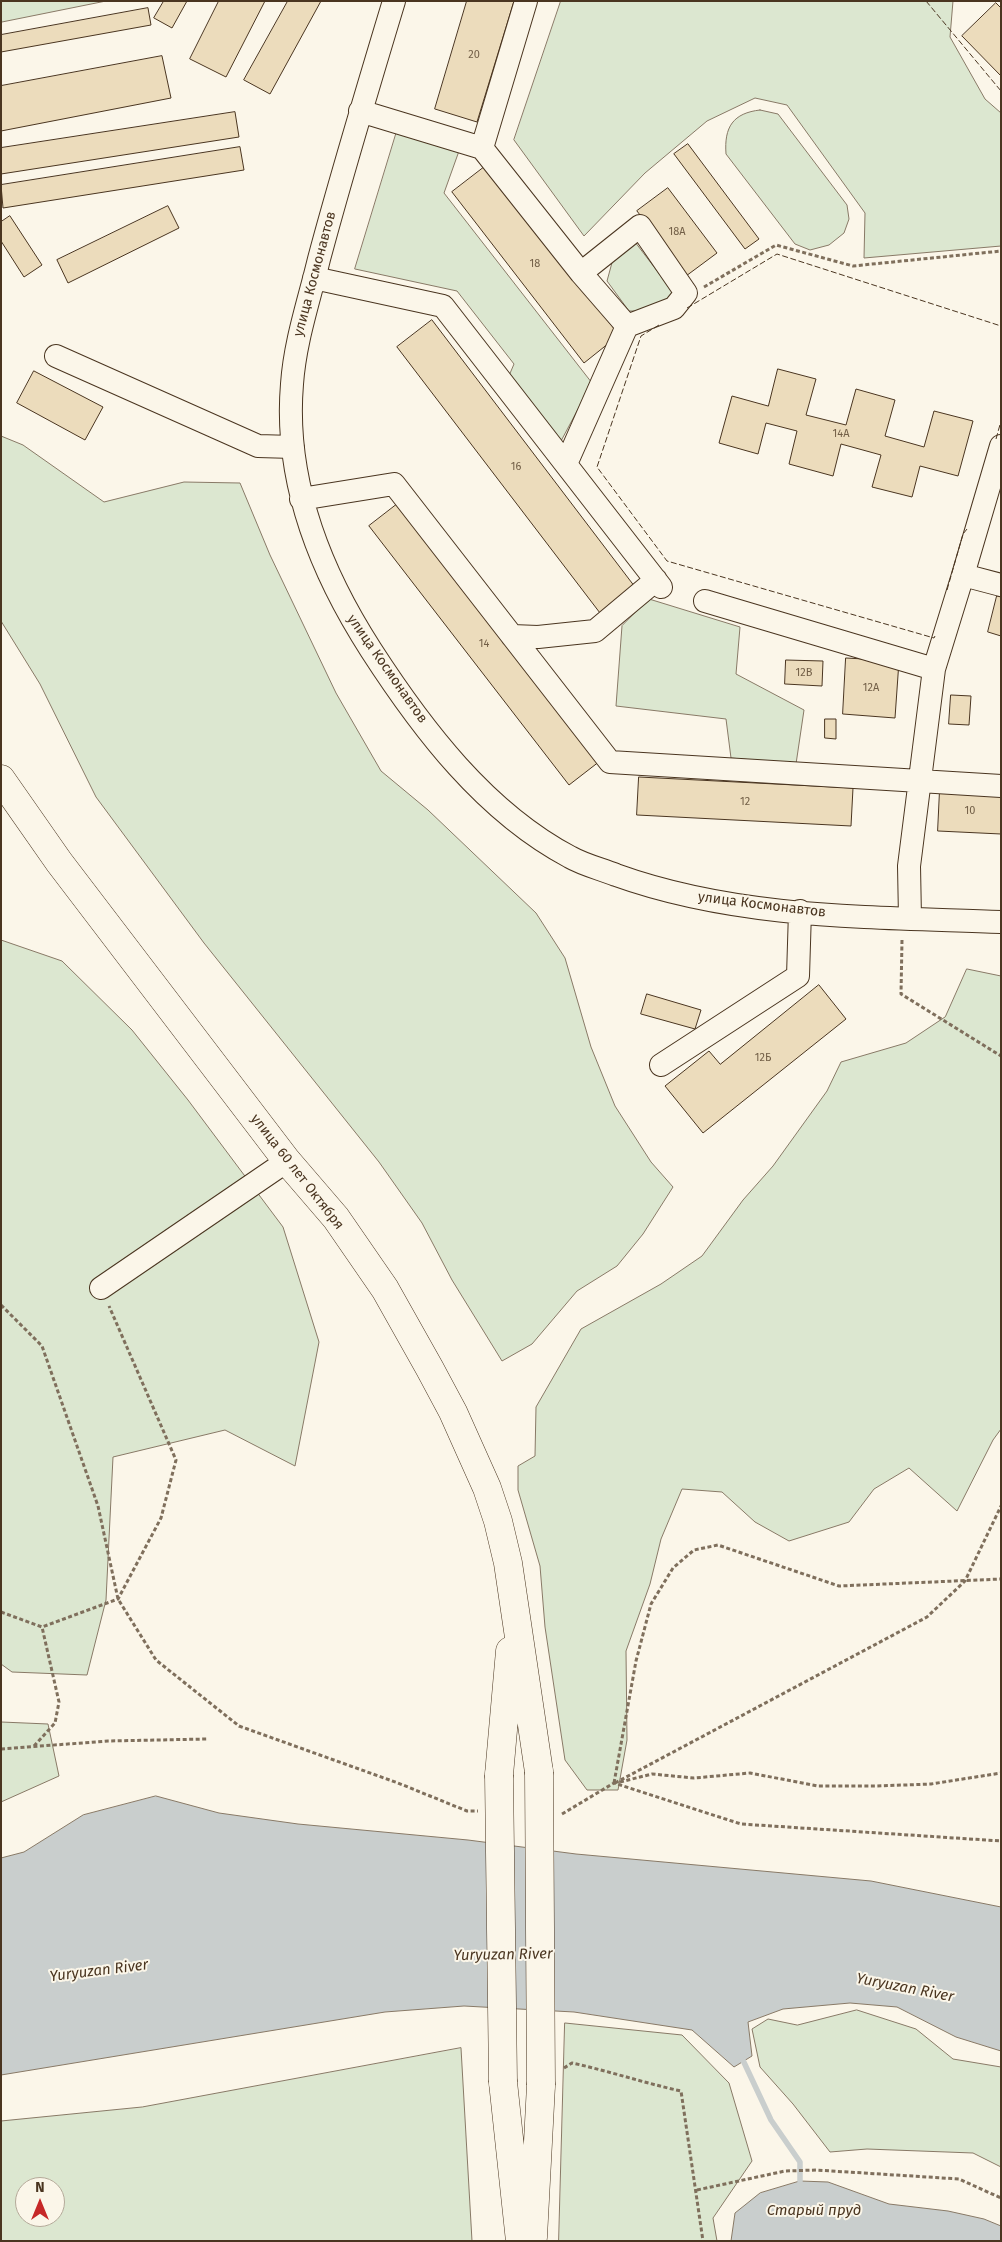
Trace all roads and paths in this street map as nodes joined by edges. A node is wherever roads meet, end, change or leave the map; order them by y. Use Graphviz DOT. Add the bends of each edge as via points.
graph roads {
  1 [pos="394,1"];
  2 [pos="526,1"];
  3 [pos="360,111"];
  4 [pos="482,148"];
  5 [pos="1001,251"];
  6 [pos="581,273"];
  7 [pos="314,278"];
  8 [pos="680,301"];
  9 [pos="627,326"];
  10 [pos="56,356"];
  11 [pos="1001,446"];
  12 [pos="293,447"];
  13 [pos="566,464"];
  14 [pos="301,499"];
  15 [pos="964,575"];
  16 [pos="1001,585"];
  17 [pos="705,601"];
  18 [pos="512,636"];
  19 [pos="934,669"];
  20 [pos="1,779"];
  21 [pos="920,782"];
  22 [pos="1001,786"];
  23 [pos="800,911"];
  24 [pos="910,918"];
  25 [pos="1001,922"];
  26 [pos="1001,1056"];
  27 [pos="661,1065"];
  28 [pos="287,1161"];
  29 [pos="101,1288"];
  30 [pos="1,1305"];
  31 [pos="1001,1506"];
  32 [pos="1001,1579"];
  33 [pos="965,1581"];
  34 [pos="118,1599"];
  35 [pos="514,1607"];
  36 [pos="1,1612"];
  37 [pos="42,1627"];
  38 [pos="207,1739"];
  39 [pos="33,1746"];
  40 [pos="1,1749"];
  41 [pos="1001,1773"];
  42 [pos="614,1783"];
  43 [pos="486,1811"];
  44 [pos="555,1814"];
  45 [pos="1001,1841"];
  46 [pos="541,2085"];
  47 [pos="697,2190"];
  48 [pos="1001,2198"];
  49 [pos="520,2241"];
  50 [pos="532,2241"];
  51 [pos="703,2241"];
  1 -- 3 [label="street, улица Космонавтов"];
  2 -- 4 [label="street"];
  3 -- 4 [label="street"];
  3 -- 7 [label="street, улица Космонавтов"];
  4 -- 6 [label="street"];
  5 -- 8 [label="path" via="852,266 776,245"];
  6 -- 8 [label="street" via="640,226 686,292"];
  6 -- 9 [label="street"];
  7 -- 12 [label="street, улица Космонавтов" via="298,337 294,367"];
  7 -- 13 [label="street" via="444,306"];
  8 -- 9 [label="street" via="674,308"];
  9 -- 13 [label="street"];
  10 -- 12 [label="street" via="258,446"];
  11 -- 15 [label="street"];
  12 -- 14 [label="street, улица Космонавтов"];
  13 -- 18 [label="street" via="658,584 595,631 538,637"];
  14 -- 18 [label="street" via="394,484"];
  14 -- 23 [label="street, улица Космонавтов" via="318,550 349,616 383,669 436,740 479,789 531,833 572,858 644,885 716,903"];
  15 -- 16 [label="street"];
  15 -- 19 [label="street"];
  17 -- 19 [label="street"];
  18 -- 21 [label="street" via="610,762"];
  19 -- 21 [label="street"];
  20 -- 28 [label="main road, улица 60 лет Октября" via="59,862"];
  21 -- 22 [label="street"];
  21 -- 24 [label="street" via="909,866"];
  23 -- 24 [label="street, улица Космонавтов"];
  23 -- 27 [label="street" via="798,976"];
  24 -- 25 [label="street, улица Космонавтов"];
  24 -- 26 [label="path" via="902,939 901,994"];
  28 -- 29 [label="street"];
  28 -- 35 [label="main road, улица 60 лет Октября" via="336,1218 385,1289 452,1412 487,1488 498,1521"];
  29 -- 34 [label="path" via="176,1460 161,1518"];
  30 -- 34 [label="path" via="42,1346 98,1506"];
  31 -- 33 [label="path"];
  32 -- 33 [label="path"];
  33 -- 42 [label="path" via="927,1617"];
  33 -- 42 [label="path" via="839,1586 718,1545 694,1550 673,1568 650,1604"];
  34 -- 37 [label="path"];
  34 -- 43 [label="path" via="156,1660 239,1726 467,1810"];
  35 -- 46 [label="main road, bridge" via="539,1772"];
  35 -- 49 [label="main road, bridge" via="499,1775 503,2082"];
  36 -- 37 [label="path"];
  37 -- 39 [label="path" via="59,1702 55,1722"];
  38 -- 39 [label="path" via="108,1740"];
  39 -- 40 [label="path"];
  41 -- 42 [label="path" via="931,1784 877,1786 818,1786 750,1773 694,1778 652,1774"];
  42 -- 44 [label="path" via="565,1814"];
  42 -- 45 [label="path" via="741,1824"];
  46 -- 47 [label="path" via="572,2063 681,2091"];
  46 -- 50 [label="main road"];
  47 -- 48 [label="path" via="785,2171 816,2170 960,2179"];
  47 -- 51 [label="path"];
}
